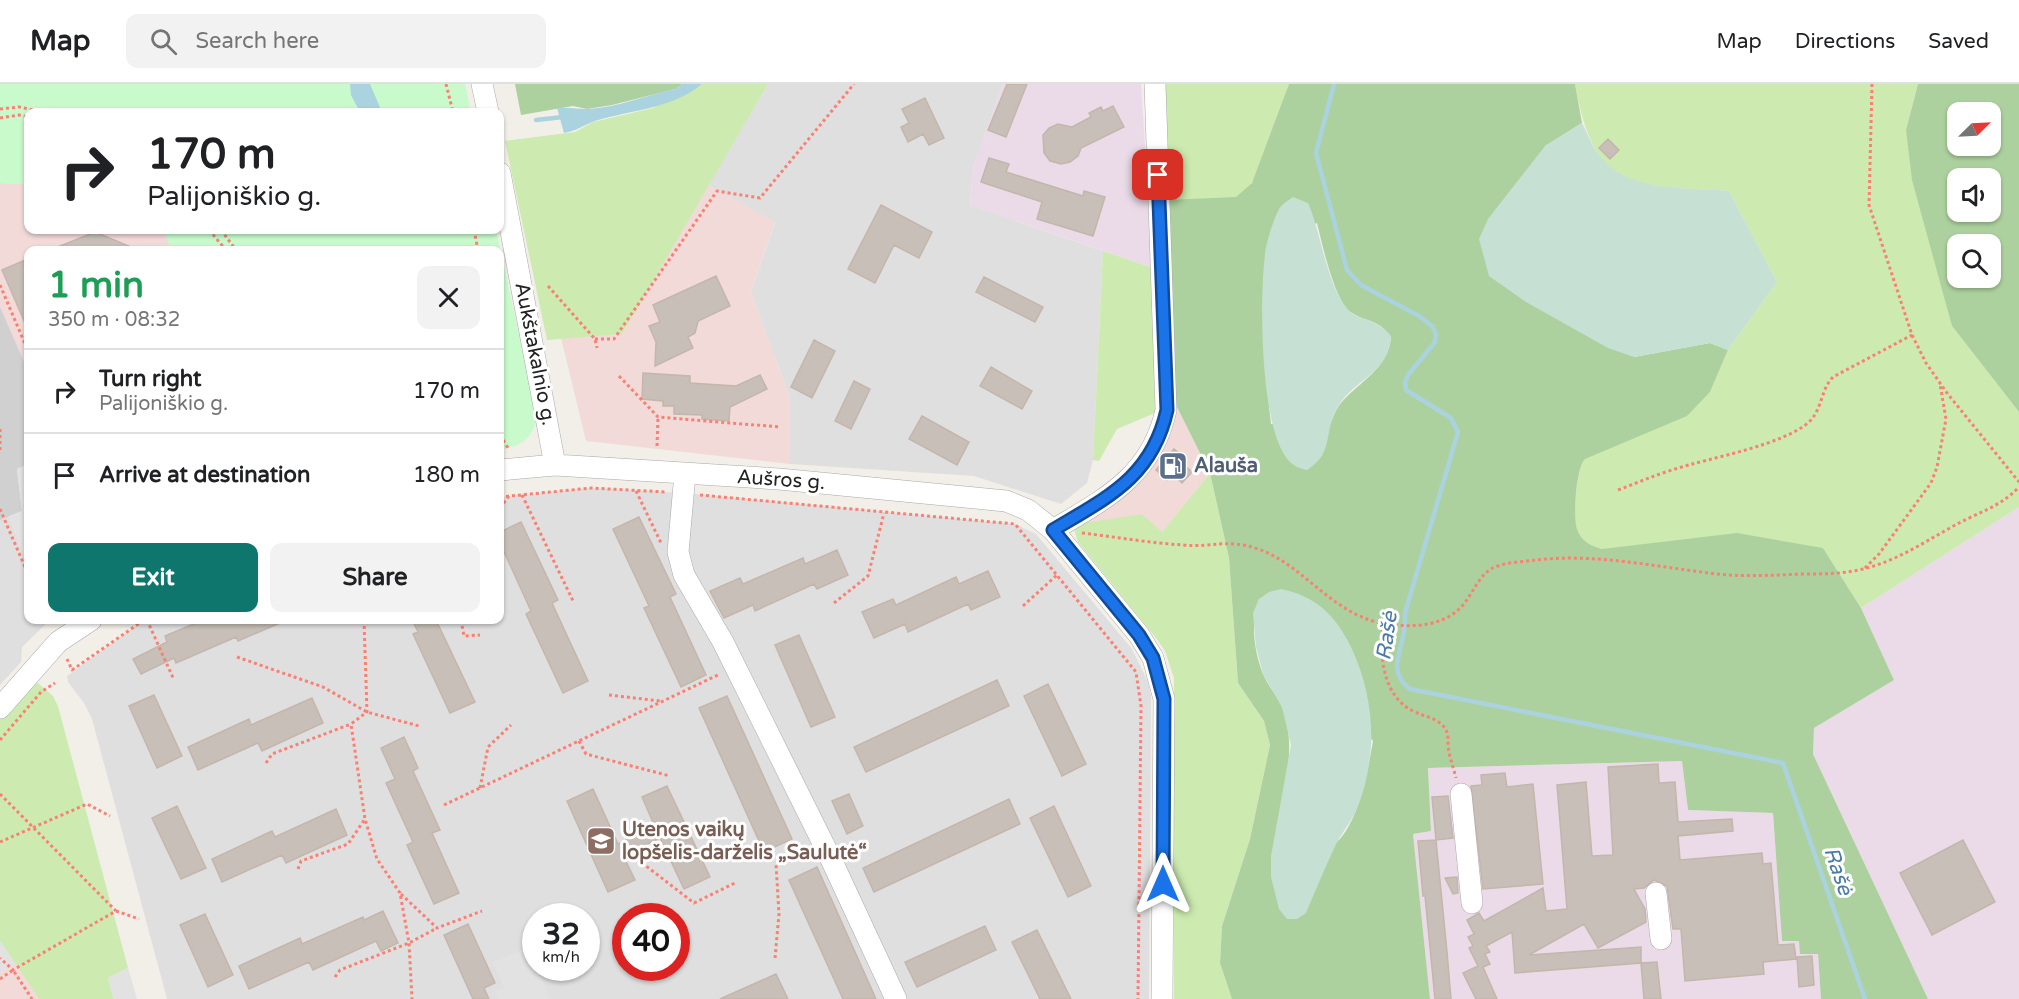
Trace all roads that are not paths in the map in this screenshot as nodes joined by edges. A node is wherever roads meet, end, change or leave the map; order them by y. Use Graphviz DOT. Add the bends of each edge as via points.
graph roads {
  1 [pos="482,84"];
  2 [pos="1155,84"];
  3 [pos="487,108"];
  4 [pos="504,193"];
  5 [pos="555,465"];
  6 [pos="504,470"];
  7 [pos="685,484"];
  8 [pos="1053,530"];
  9 [pos="85,624"];
  10 [pos="0,708"];
  11 [pos="1461,794"];
  12 [pos="1656,893"];
  13 [pos="1472,903"];
  14 [pos="1660,939"];
  15 [pos="896,999"];
  16 [pos="1162,999"];
  1 -- 3 [label="street"];
  2 -- 8 [label="street" via="1167,410 1161,435 1143,466 1126,484"];
  4 -- 5 [label="street, Aukštakalnio g."];
  5 -- 6 [label="street, Aušros g."];
  5 -- 7 [label="street, Aušros g."];
  7 -- 8 [label="street, Aušros g." via="779,479 1006,501 1028,510"];
  7 -- 15 [label="street" via="678,552 684,575 736,667"];
  8 -- 16 [label="street, Aušros g." via="1139,635 1153,658 1164,699"];
  9 -- 10 [label="street" via="58,642"];
  11 -- 13 [label="street"];
  12 -- 14 [label="street"];
}
